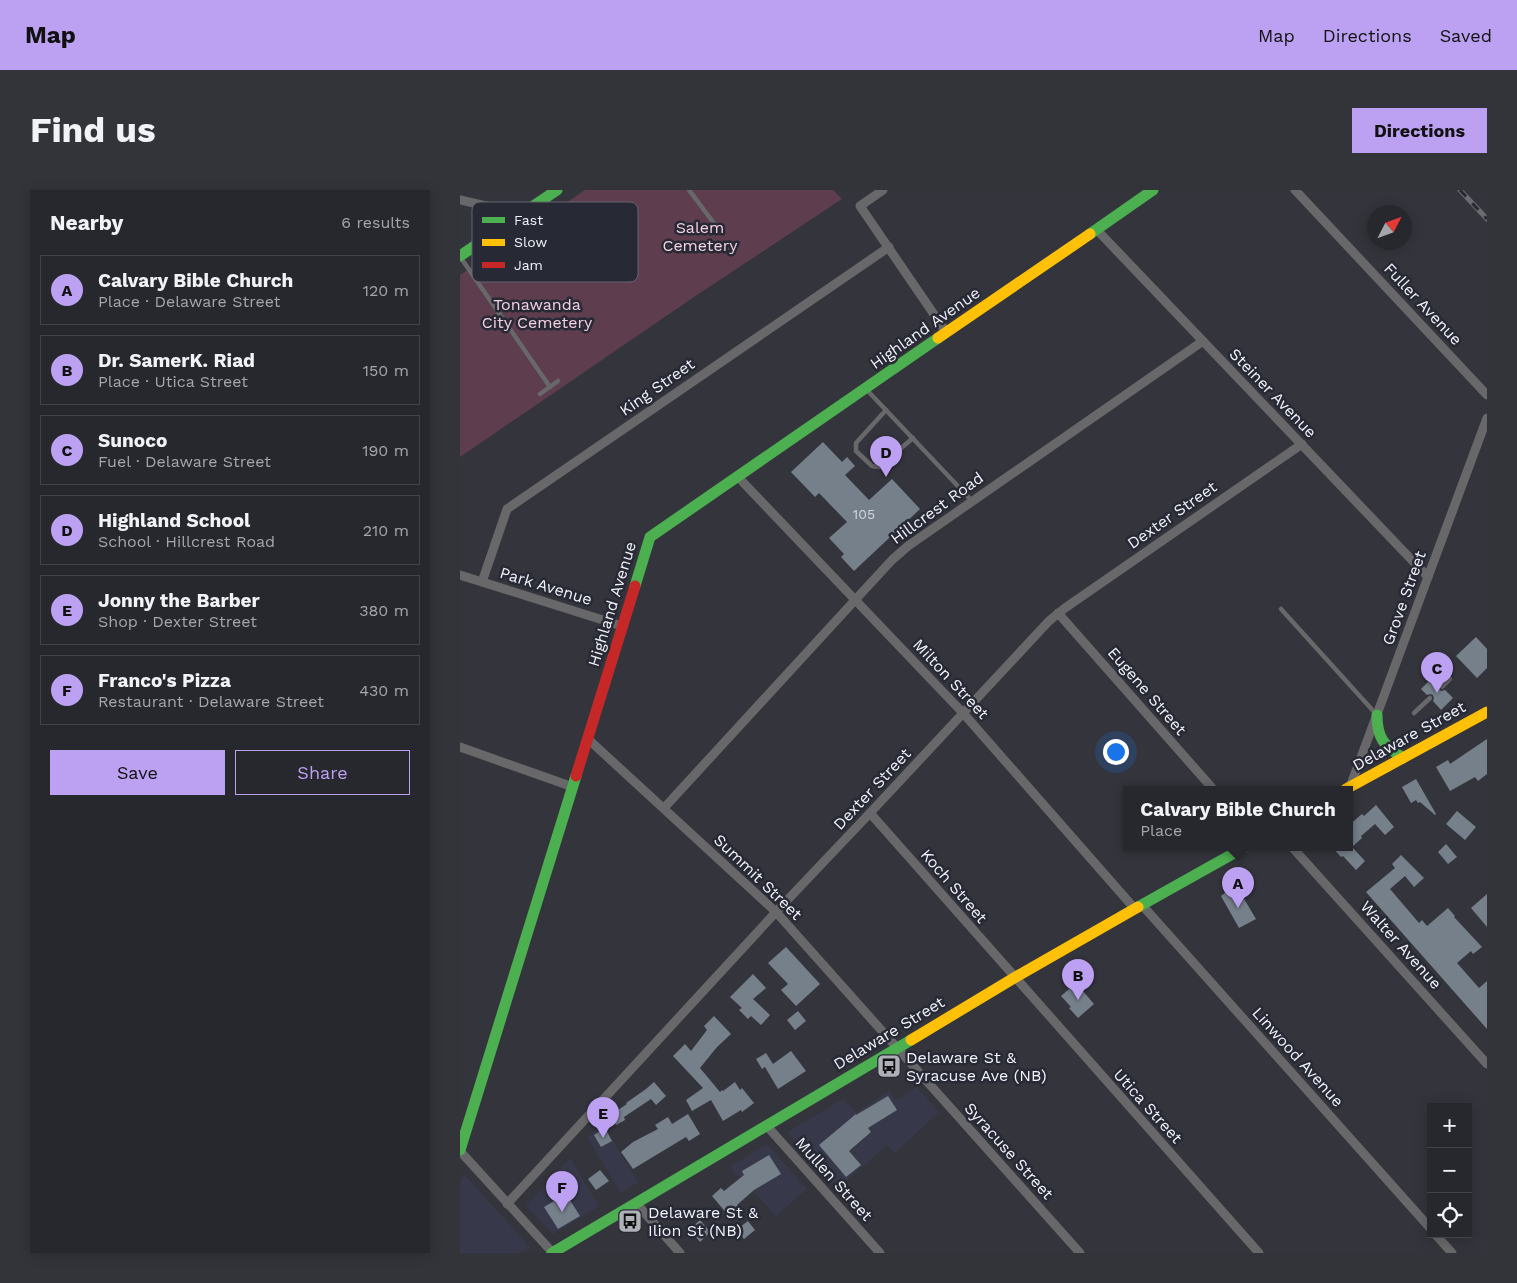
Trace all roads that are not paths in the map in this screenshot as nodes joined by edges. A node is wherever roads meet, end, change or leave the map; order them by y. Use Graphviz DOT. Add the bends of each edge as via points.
graph roads {
  1 [pos="557,190"];
  2 [pos="688,190"];
  3 [pos="883,190"];
  4 [pos="1153,190"];
  5 [pos="1295,190"];
  6 [pos="540,202"];
  7 [pos="716,226"];
  8 [pos="1097,230"];
  9 [pos="889,247"];
  10 [pos="472,248"];
  11 [pos="460,256"];
  12 [pos="472,273"];
  13 [pos="478,282"];
  14 [pos="946,332"];
  15 [pos="1203,341"];
  16 [pos="558,381"];
  17 [pos="550,387"];
  18 [pos="865,388"];
  19 [pos="540,394"];
  20 [pos="1487,395"];
  21 [pos="886,410"];
  22 [pos="1487,418"];
  23 [pos="913,438"];
  24 [pos="1302,444"];
  25 [pos="738,476"];
  26 [pos="972,501"];
  27 [pos="460,575"];
  28 [pos="1428,577"];
  29 [pos="482,582"];
  30 [pos="856,599"];
  31 [pos="1281,609"];
  32 [pos="1058,613"];
  33 [pos="622,626"];
  34 [pos="1450,679"];
  35 [pos="1442,687"];
  36 [pos="1430,698"];
  37 [pos="1487,712"];
  38 [pos="963,713"];
  39 [pos="1414,713"];
  40 [pos="1377,715"];
  41 [pos="588,739"];
  42 [pos="460,747"];
  43 [pos="1403,758"];
  44 [pos="1210,786"];
  45 [pos="1349,786"];
  46 [pos="1352,786"];
  47 [pos="573,787"];
  48 [pos="664,808"];
  49 [pos="870,813"];
  50 [pos="1238,851"];
  51 [pos="1296,851"];
  52 [pos="1138,907"];
  53 [pos="776,912"];
  54 [pos="1014,978"];
  55 [pos="896,1048"];
  56 [pos="1487,1064"];
  57 [pos="766,1126"];
  58 [pos="460,1150"];
  59 [pos="636,1203"];
  60 [pos="507,1204"];
  61 [pos="1427,1225"];
  62 [pos="1439,1238"];
  63 [pos="552,1253"];
  64 [pos="680,1253"];
  65 [pos="880,1253"];
  66 [pos="1080,1253"];
  67 [pos="1259,1253"];
  68 [pos="1452,1253"];
  1 -- 6 [label="street"];
  2 -- 7 [label="lane"];
  3 -- 9 [label="street" via="860,206"];
  4 -- 8 [label="street, Highland Avenue"];
  5 -- 20 [label="street, Fuller Avenue"];
  8 -- 14 [label="street, Highland Avenue"];
  8 -- 15 [label="street, Steiner Avenue"];
  9 -- 14 [label="street"];
  9 -- 29 [label="street, King Street" via="507,509"];
  10 -- 11 [label="street"];
  11 -- 12 [label="lane"];
  13 -- 17 [label="lane"];
  14 -- 18 [label="street, Highland Avenue"];
  15 -- 24 [label="street, Steiner Avenue"];
  15 -- 26 [label="street, Hillcrest Road"];
  16 -- 17 [label="lane"];
  17 -- 19 [label="lane"];
  18 -- 21 [label="lane"];
  18 -- 25 [label="street, Highland Avenue"];
  21 -- 23 [label="lane"];
  21 -- 23 [label="lane" via="856,443 856,451 872,466 879,467"];
  22 -- 28 [label="street, Grove Street"];
  23 -- 26 [label="lane"];
  24 -- 28 [label="street, Steiner Avenue"];
  24 -- 32 [label="street, Dexter Street"];
  25 -- 30 [label="street, Milton Street"];
  25 -- 33 [label="street, Highland Avenue" via="650,538"];
  26 -- 30 [label="street, Hillcrest Road" via="908,546"];
  27 -- 29 [label="street, Park Avenue"];
  28 -- 40 [label="street, Grove Street"];
  29 -- 33 [label="street, Park Avenue"];
  30 -- 38 [label="street, Milton Street"];
  30 -- 48 [label="street, Hillcrest Road"];
  31 -- 40 [label="lane"];
  32 -- 38 [label="street, Dexter Street"];
  32 -- 44 [label="street, Eugene Street"];
  33 -- 41 [label="street, Highland Avenue"];
  34 -- 35 [label="lane"];
  36 -- 39 [label="lane"];
  37 -- 43 [label="street, Delaware Street"];
  38 -- 49 [label="street, Dexter Street"];
  38 -- 52 [label="street, Milton Street"];
  40 -- 43 [label="street" via="1376,727 1380,738"];
  40 -- 45 [label="street, Grove Street"];
  41 -- 47 [label="street, Highland Avenue"];
  41 -- 48 [label="street, Summit Street"];
  42 -- 47 [label="street"];
  43 -- 46 [label="street, Delaware Street"];
  47 -- 58 [label="street, Highland Avenue"];
  48 -- 53 [label="street, Summit Street"];
  49 -- 53 [label="street, Dexter Street"];
  49 -- 54 [label="street, Koch Street"];
  50 -- 52 [label="street, Delaware Street"];
  51 -- 56 [label="street, Walter Avenue"];
  52 -- 54 [label="street, Delaware Street"];
  52 -- 61 [label="street, Linwood Avenue"];
  53 -- 55 [label="street, Summit Street"];
  53 -- 60 [label="street, Dexter Street"];
  54 -- 55 [label="street, Delaware Street"];
  54 -- 67 [label="street, Utica Street"];
  55 -- 57 [label="street, Delaware Street"];
  55 -- 66 [label="street, Syracuse Street"];
  57 -- 59 [label="street, Delaware Street"];
  57 -- 65 [label="street, Mullen Street"];
  58 -- 60 [label="street"];
  59 -- 63 [label="street, Delaware Street"];
  59 -- 64 [label="street"];
  60 -- 63 [label="street"];
  62 -- 68 [label="street"];
}
